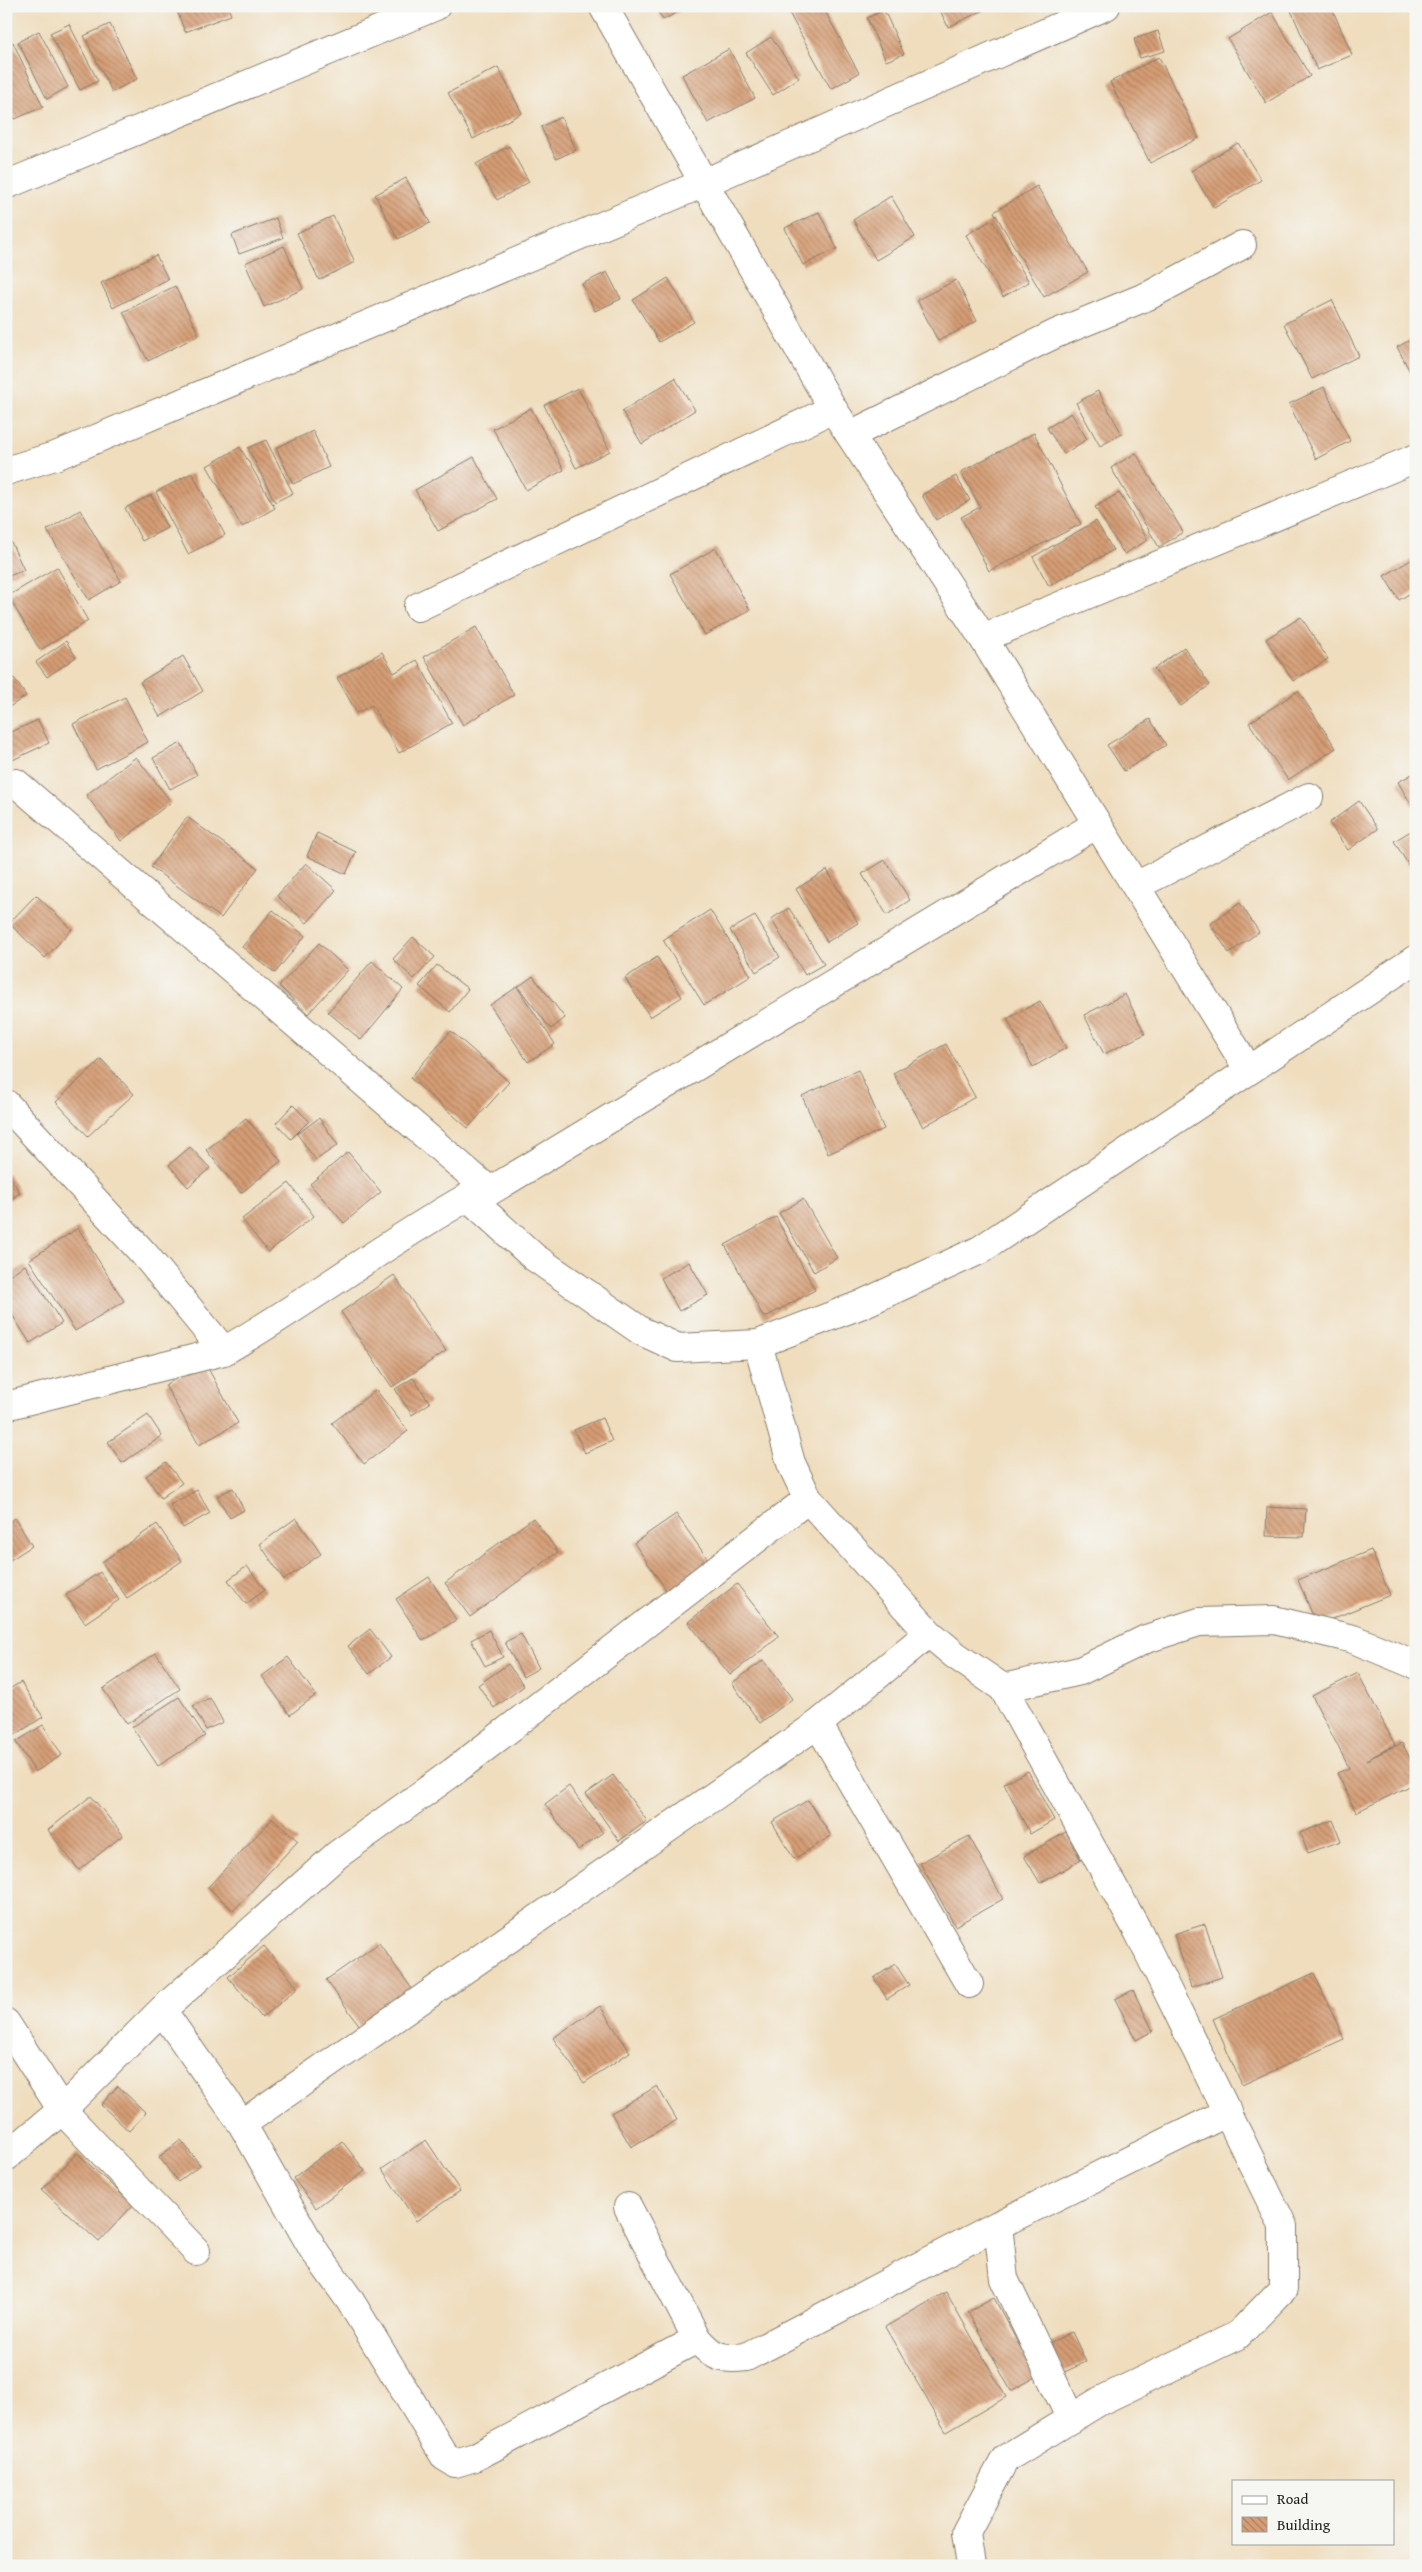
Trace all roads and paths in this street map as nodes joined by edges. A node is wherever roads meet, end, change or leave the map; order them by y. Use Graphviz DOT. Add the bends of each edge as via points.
graph roads {
  1 [pos="436,6"];
  2 [pos="603,6"];
  3 [pos="1106,6"];
  4 [pos="704,183"];
  5 [pos="6,185"];
  6 [pos="1242,246"];
  7 [pos="833,408"];
  8 [pos="850,435"];
  9 [pos="1416,458"];
  10 [pos="6,471"];
  11 [pos="418,607"];
  12 [pos="983,638"];
  13 [pos="16,783"];
  14 [pos="1309,798"];
  15 [pos="1097,824"];
  16 [pos="1136,886"];
  17 [pos="1416,959"];
  18 [pos="1248,1069"];
  19 [pos="6,1104"];
  20 [pos="479,1194"];
  21 [pos="758,1344"];
  22 [pos="224,1351"];
  23 [pos="6,1406"];
  24 [pos="808,1499"];
  25 [pos="929,1633"];
  26 [pos="1416,1665"];
  27 [pos="1003,1688"];
  28 [pos="818,1724"];
  29 [pos="969,1984"];
  30 [pos="162,2010"];
  31 [pos="6,2023"];
  32 [pos="62,2110"];
  33 [pos="1228,2112"];
  34 [pos="242,2124"];
  35 [pos="6,2158"];
  36 [pos="628,2207"];
  37 [pos="998,2225"];
  38 [pos="196,2251"];
  39 [pos="696,2339"];
  40 [pos="1071,2420"];
  41 [pos="971,2566"];
  1 -- 5 [label="street"];
  2 -- 4 [label="street"];
  3 -- 4 [label="street"];
  4 -- 7 [label="street"];
  4 -- 10 [label="street" via="58,455"];
  6 -- 8 [label="street" via="1150,295 1055,334"];
  7 -- 8 [label="street"];
  7 -- 11 [label="street"];
  8 -- 12 [label="street"];
  9 -- 12 [label="street"];
  12 -- 15 [label="street"];
  13 -- 20 [label="street"];
  14 -- 16 [label="street"];
  15 -- 16 [label="street"];
  15 -- 20 [label="street"];
  16 -- 18 [label="street"];
  17 -- 18 [label="street"];
  18 -- 21 [label="street" via="980,1250 860,1306"];
  19 -- 22 [label="street" via="145,1255"];
  20 -- 21 [label="street" via="534,1257 641,1331 678,1348"];
  20 -- 22 [label="street" via="410,1229 271,1324"];
  21 -- 24 [label="street" via="791,1463"];
  22 -- 23 [label="street"];
  24 -- 25 [label="street"];
  24 -- 30 [label="street" via="461,1766 337,1855"];
  25 -- 27 [label="street" via="954,1655"];
  25 -- 28 [label="street"];
  26 -- 27 [label="street" via="1353,1639 1274,1620 1199,1622 1146,1638 1080,1670"];
  27 -- 33 [label="street" via="1139,1933"];
  28 -- 29 [label="street"];
  28 -- 34 [label="street"];
  30 -- 32 [label="street"];
  30 -- 34 [label="street"];
  31 -- 32 [label="street"];
  32 -- 35 [label="street"];
  32 -- 38 [label="street"];
  33 -- 37 [label="street"];
  33 -- 40 [label="street" via="1283,2226 1283,2289 1238,2335 1100,2401"];
  34 -- 39 [label="street" via="313,2249 349,2299 445,2457 455,2463 475,2457"];
  36 -- 39 [label="street"];
  37 -- 39 [label="street" via="746,2357 728,2359 710,2354"];
  37 -- 40 [label="street" via="1004,2279"];
  40 -- 41 [label="street" via="1005,2458 966,2532"];
}
